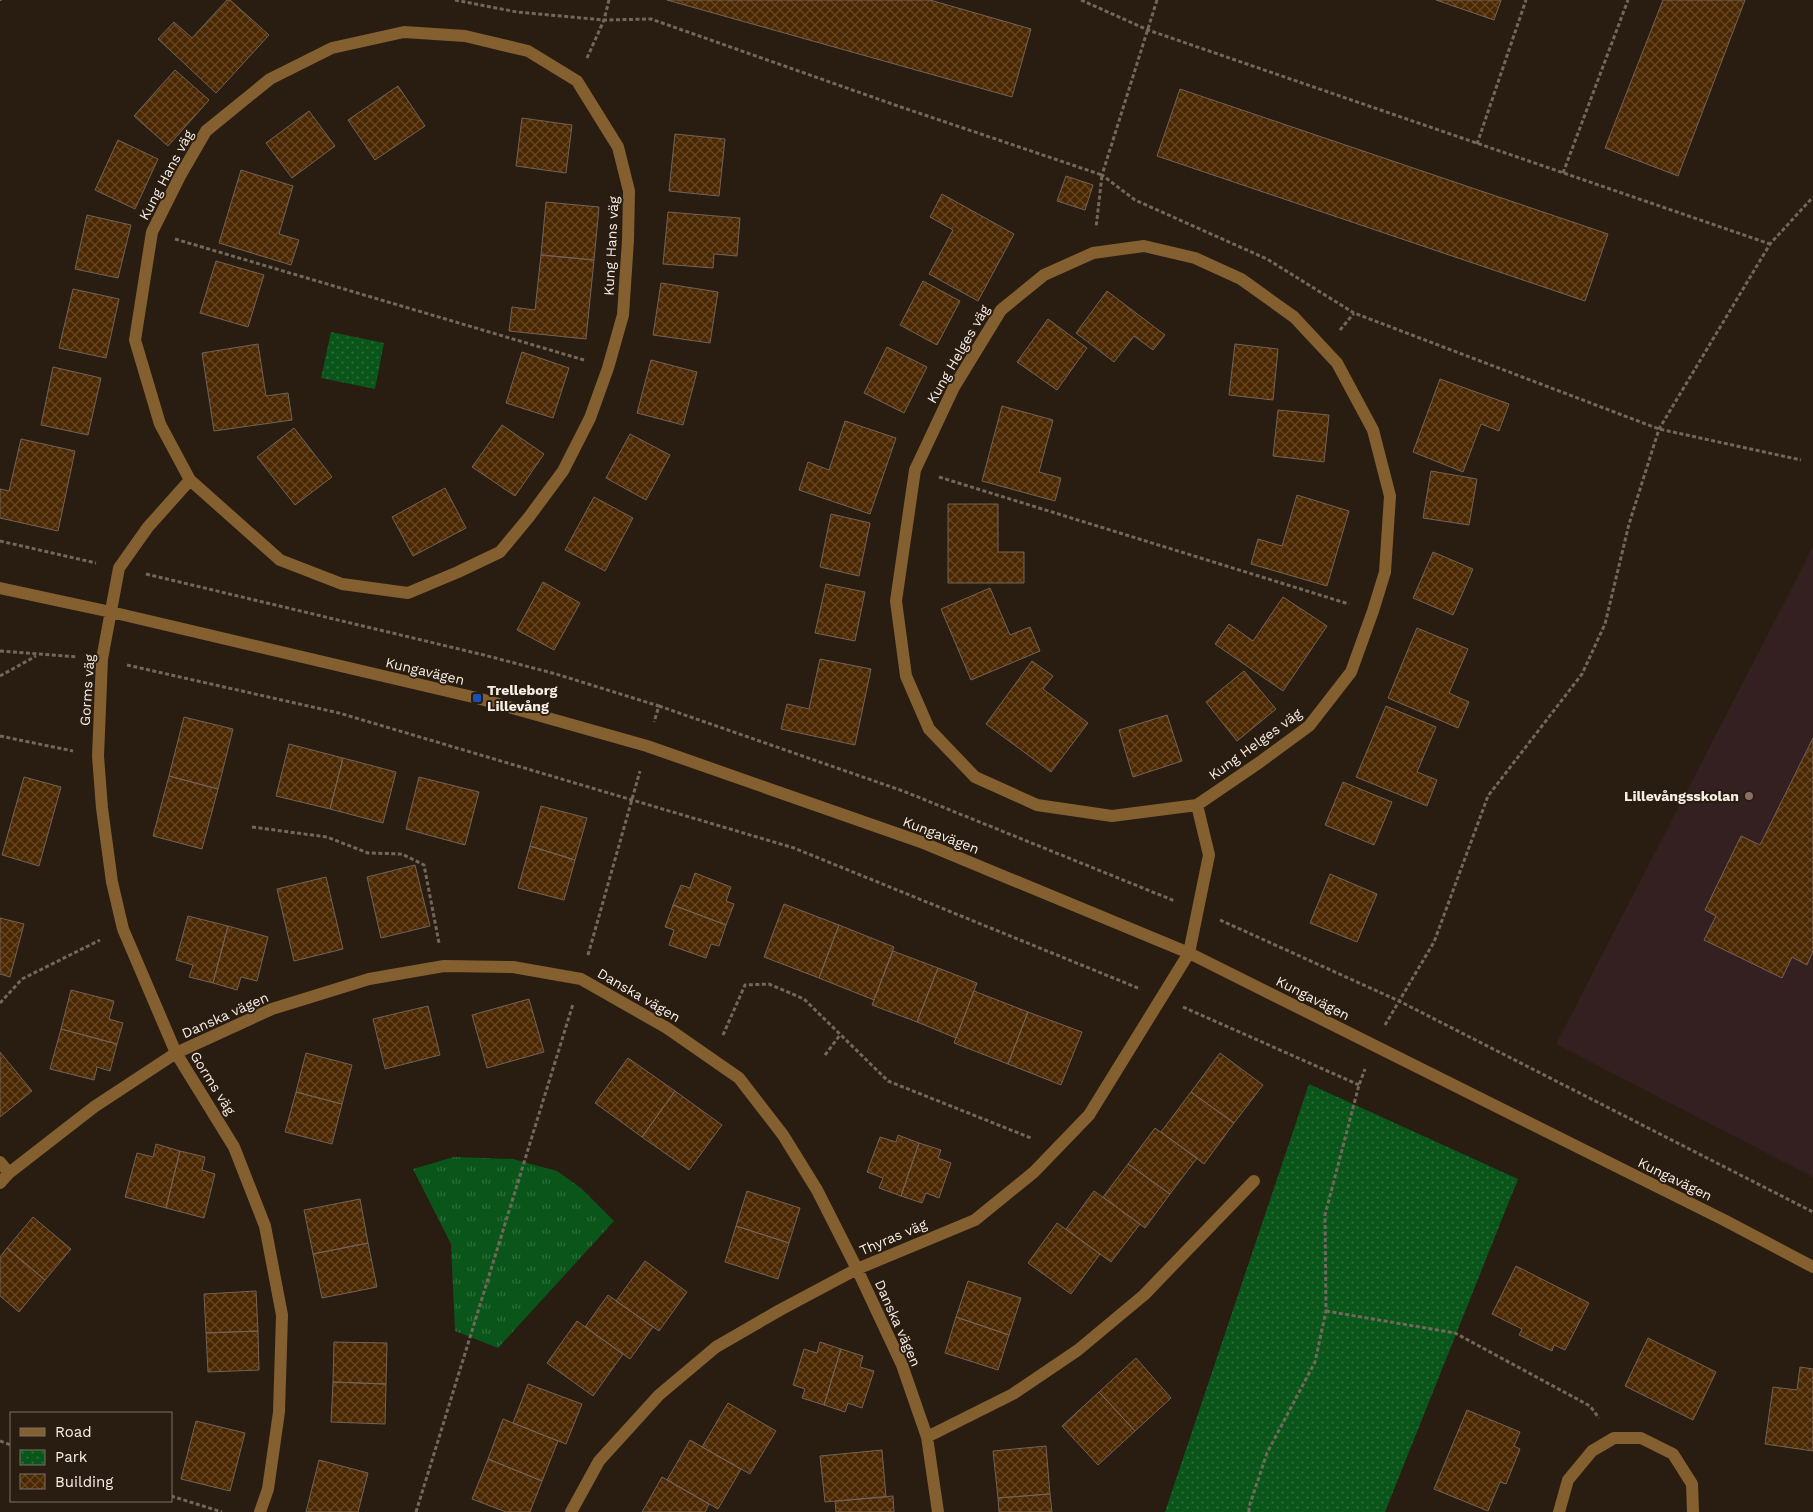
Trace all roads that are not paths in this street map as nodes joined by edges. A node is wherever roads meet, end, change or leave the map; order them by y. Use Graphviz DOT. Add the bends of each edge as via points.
graph roads {
  1 [pos="190,480"];
  2 [pos="0,588"];
  3 [pos="111,612"];
  4 [pos="1197,805"];
  5 [pos="1189,953"];
  6 [pos="176,1053"];
  7 [pos="0,1162"];
  8 [pos="9,1173"];
  9 [pos="1254,1181"];
  10 [pos="0,1183"];
  11 [pos="1813,1267"];
  12 [pos="857,1269"];
  13 [pos="927,1437"];
  14 [pos="260,1512"];
  15 [pos="571,1512"];
  16 [pos="938,1512"];
  17 [pos="1559,1512"];
  18 [pos="1693,1512"];
  1 -- 1 [label="street, Kung Hans väg" via="160,424 135,340 152,232 206,131 270,79 332,48 404,32 465,36 528,51 577,81 618,148 629,191 623,315 590,418 563,471 500,552 408,593 342,584 280,560"];
  1 -- 3 [label="street" via="148,527 120,568"];
  2 -- 3 [label="street, Kungavägen"];
  3 -- 5 [label="street, Kungavägen" via="477,698 647,746 921,842"];
  3 -- 6 [label="street, Gorms väg" via="102,659 98,756 111,873 123,929"];
  4 -- 4 [label="street, Kung Helges väg" via="1112,816 1037,805 975,777 929,729 906,676 896,601 915,470 954,387 1001,310 1044,275 1092,253 1144,246 1195,258 1241,279 1294,317 1337,363 1373,430 1390,496 1384,572 1351,672 1309,726"];
  4 -- 5 [label="street" via="1209,855"];
  5 -- 11 [label="street, Kungavägen"];
  5 -- 12 [label="street, Thyras väg" via="1089,1115 1034,1172 975,1220"];
  6 -- 8 [label="street, Danska vägen" via="94,1107"];
  6 -- 12 [label="street, Danska vägen" via="272,1010 369,978 444,966 512,967 581,979 667,1028 739,1078 783,1135 817,1190"];
  6 -- 14 [label="street, Gorms väg" via="234,1147 265,1226 282,1315 279,1412 268,1489"];
  7 -- 8 [label="street"];
  8 -- 10 [label="street, Danska vägen"];
  9 -- 13 [label="street" via="1144,1295 1078,1350 1013,1394"];
  12 -- 13 [label="street, Danska vägen" via="902,1365"];
  12 -- 15 [label="street, Thyras väg" via="716,1348 659,1396 599,1461"];
  13 -- 16 [label="street, Danska vägen"];
  17 -- 18 [label="street" via="1568,1480 1592,1451 1614,1438 1641,1438 1673,1454 1692,1484"];
}
